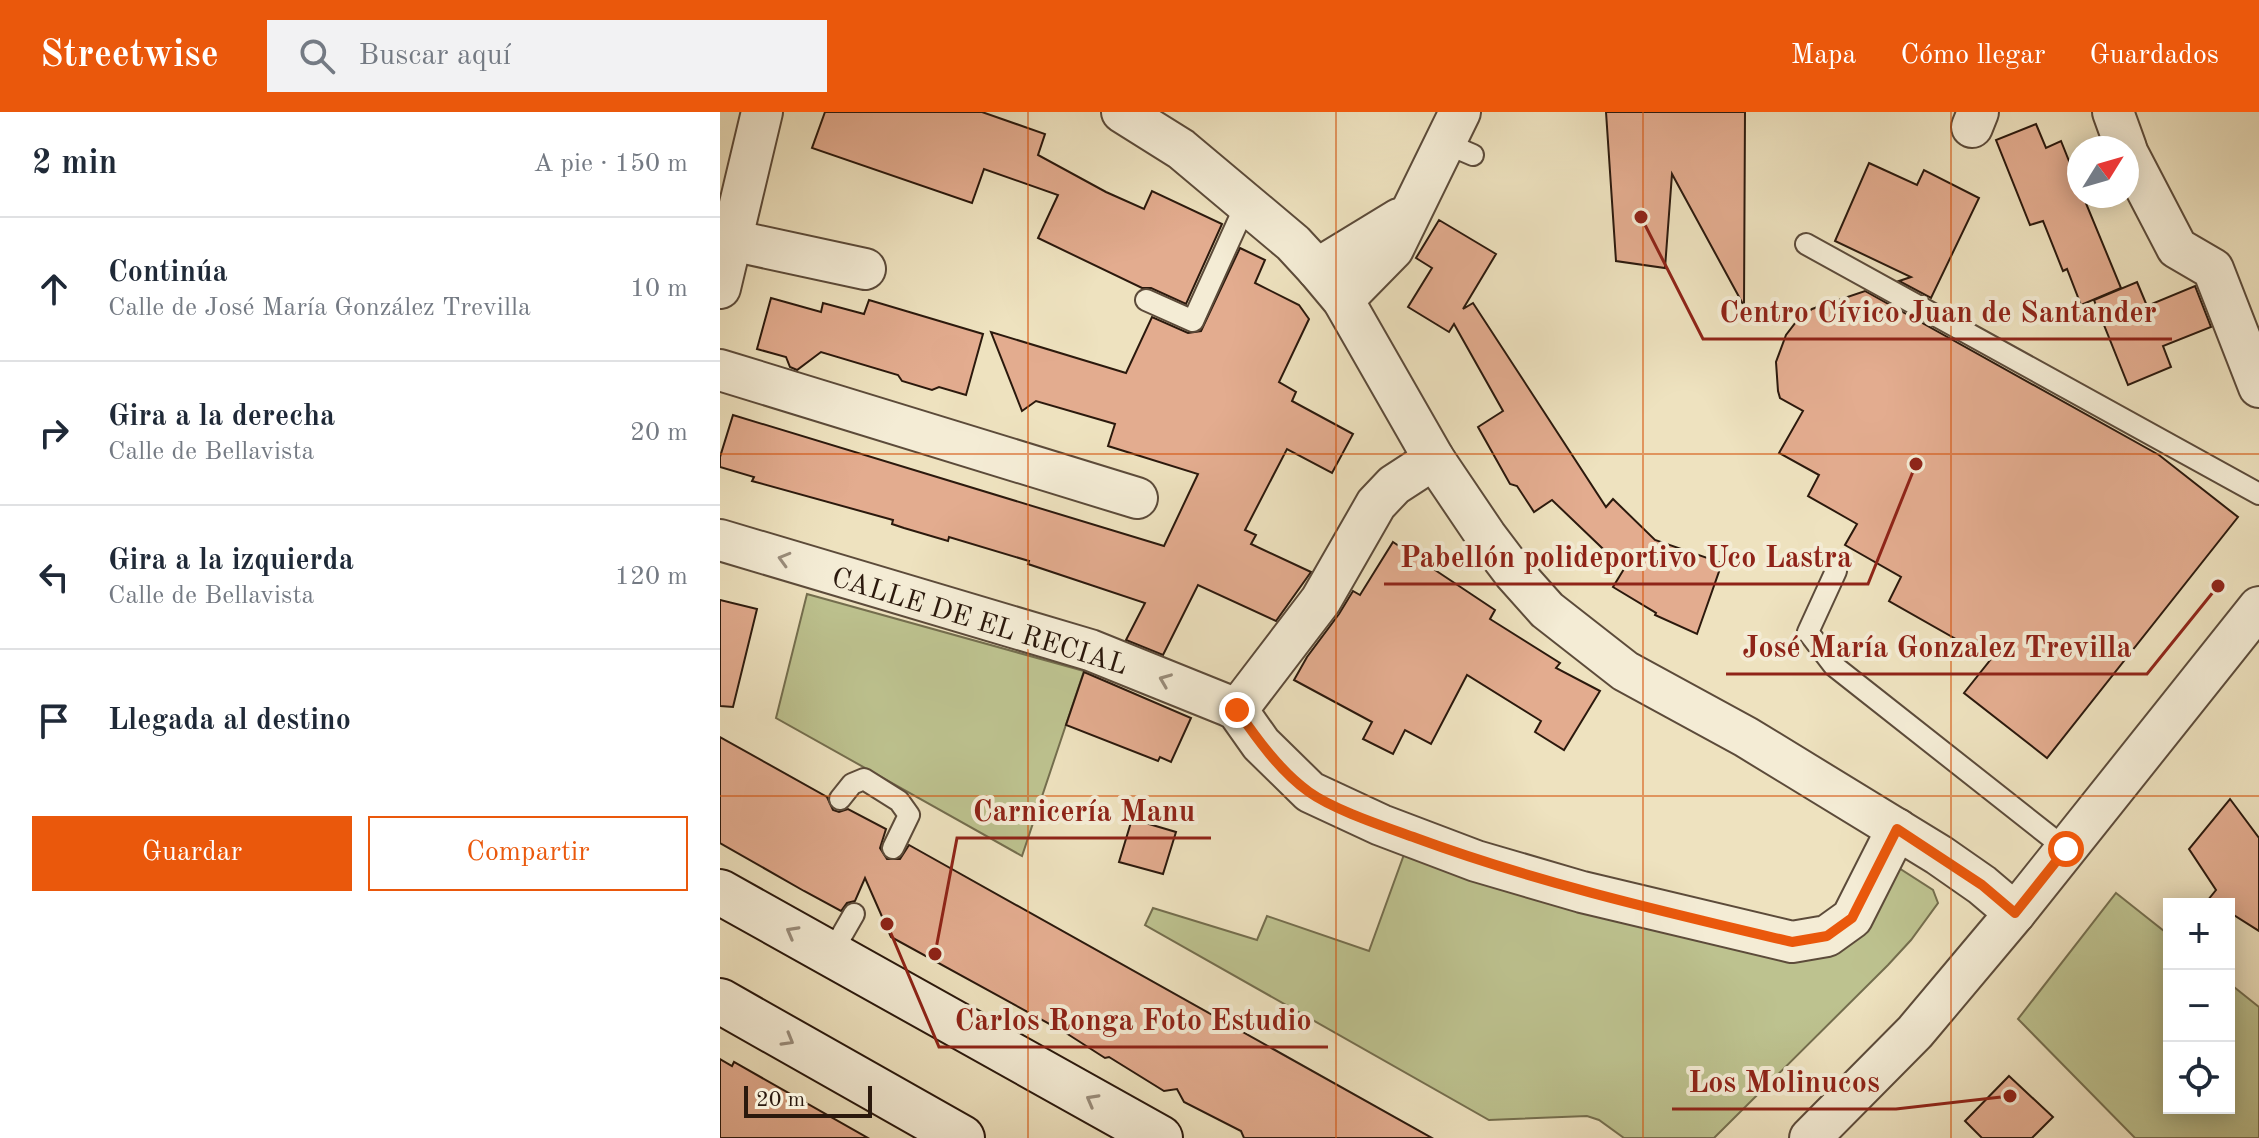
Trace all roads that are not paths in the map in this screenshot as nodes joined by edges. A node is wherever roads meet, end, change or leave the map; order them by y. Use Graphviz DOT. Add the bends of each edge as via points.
graph roads {
  1 [pos="762,112"];
  2 [pos="1122,112"];
  3 [pos="2113,112"];
  4 [pos="2121,136"];
  5 [pos="1459,137"];
  6 [pos="2139,175"];
  7 [pos="1246,204"];
  8 [pos="1412,210"];
  9 [pos="731,240"];
  10 [pos="1806,244"];
  11 [pos="865,269"];
  12 [pos="1317,269"];
  13 [pos="720,288"];
  14 [pos="1146,300"];
  15 [pos="1343,300"];
  16 [pos="720,370"];
  17 [pos="2259,387"];
  18 [pos="1434,459"];
  19 [pos="2259,494"];
  20 [pos="1137,498"];
  21 [pos="720,540"];
  22 [pos="1836,571"];
  23 [pos="2259,607"];
  24 [pos="1237,710"];
  25 [pos="840,799"];
  26 [pos="1897,829"];
  27 [pos="893,848"];
  28 [pos="2066,849"];
  29 [pos="720,892"];
  30 [pos="2015,913"];
  31 [pos="854,914"];
  32 [pos="831,954"];
  33 [pos="720,1001"];
  34 [pos="962,1138"];
  35 [pos="1160,1138"];
  36 [pos="1810,1138"];
  1 -- 9 [label="street"];
  2 -- 7 [label="street" via="1181,149"];
  3 -- 4 [label="street"];
  5 -- 8 [label="street"];
  6 -- 17 [label="street" via="2177,248 2213,269"];
  7 -- 12 [label="street"];
  7 -- 14 [label="lane" via="1193,321"];
  8 -- 12 [label="street"];
  8 -- 15 [label="street" via="1393,249"];
  9 -- 11 [label="street"];
  9 -- 13 [label="street"];
  10 -- 19 [label="lane"];
  12 -- 15 [label="street"];
  15 -- 18 [label="street"];
  16 -- 20 [label="street"];
  18 -- 24 [label="street" via="1376,504 1321,600"];
  18 -- 26 [label="street" via="1514,573 1547,610 1625,671"];
  24 -- 21 [label="street, CALLE DE EL RECIAL, one-way" via="1090,650"];
  22 -- 28 [label="lane" via="1808,632 1834,666"];
  23 -- 28 [label="street"];
  24 -- 26 [label="street" via="1261,744 1310,792 1381,825 1476,861 1582,892 1792,942 1827,936 1852,918"];
  25 -- 27 [label="lane" via="864,779 899,801 909,815"];
  26 -- 30 [label="street"];
  28 -- 30 [label="street"];
  32 -- 29 [label="main road, one-way"];
  30 -- 36 [label="street" via="1915,1032"];
  31 -- 32 [label="lane"];
  35 -- 32 [label="main road, one-way"];
  33 -- 34 [label="main road, one-way"];
}
